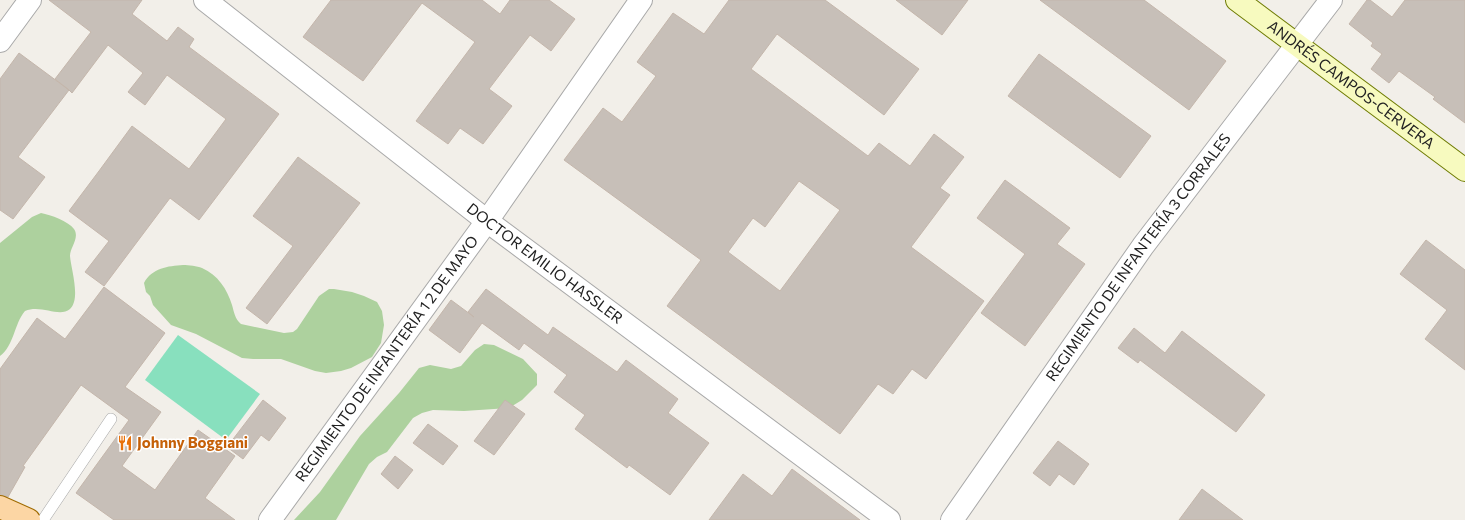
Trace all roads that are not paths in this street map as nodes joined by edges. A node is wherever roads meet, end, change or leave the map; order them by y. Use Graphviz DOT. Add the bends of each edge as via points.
graph roads {
  1 [pos="30,0"];
  2 [pos="205,0"];
  3 [pos="641,0"];
  4 [pos="1237,0"];
  5 [pos="1331,0"];
  6 [pos="0,41"];
  7 [pos="1297,45"];
  8 [pos="1465,170"];
  9 [pos="487,221"];
  10 [pos="111,419"];
  11 [pos="0,507"];
  12 [pos="29,520"];
  13 [pos="43,520"];
  14 [pos="270,520"];
  15 [pos="889,520"];
  16 [pos="952,520"];
  1 -- 6 [label="street"];
  2 -- 9 [label="street, DOCTOR EMILIO HASSLER"];
  3 -- 9 [label="street, REGIMIENTO DE INFANTERÍA 1 2 DE MAYO"];
  4 -- 7 [label="street, ANDRÉS CAMPOS-CERVERA"];
  5 -- 7 [label="street, REGIMIENTO DE INFANTERÍA 3 CORRALES"];
  7 -- 8 [label="street, ANDRÉS CAMPOS-CERVERA"];
  7 -- 16 [label="street, REGIMIENTO DE INFANTERÍA 3 CORRALES" via="1143,246"];
  9 -- 14 [label="street, REGIMIENTO DE INFANTERÍA 1 2 DE MAYO"];
  9 -- 15 [label="street, DOCTOR EMILIO HASSLER"];
  10 -- 13 [label="lane"];
  11 -- 12 [label="main road"];
}
